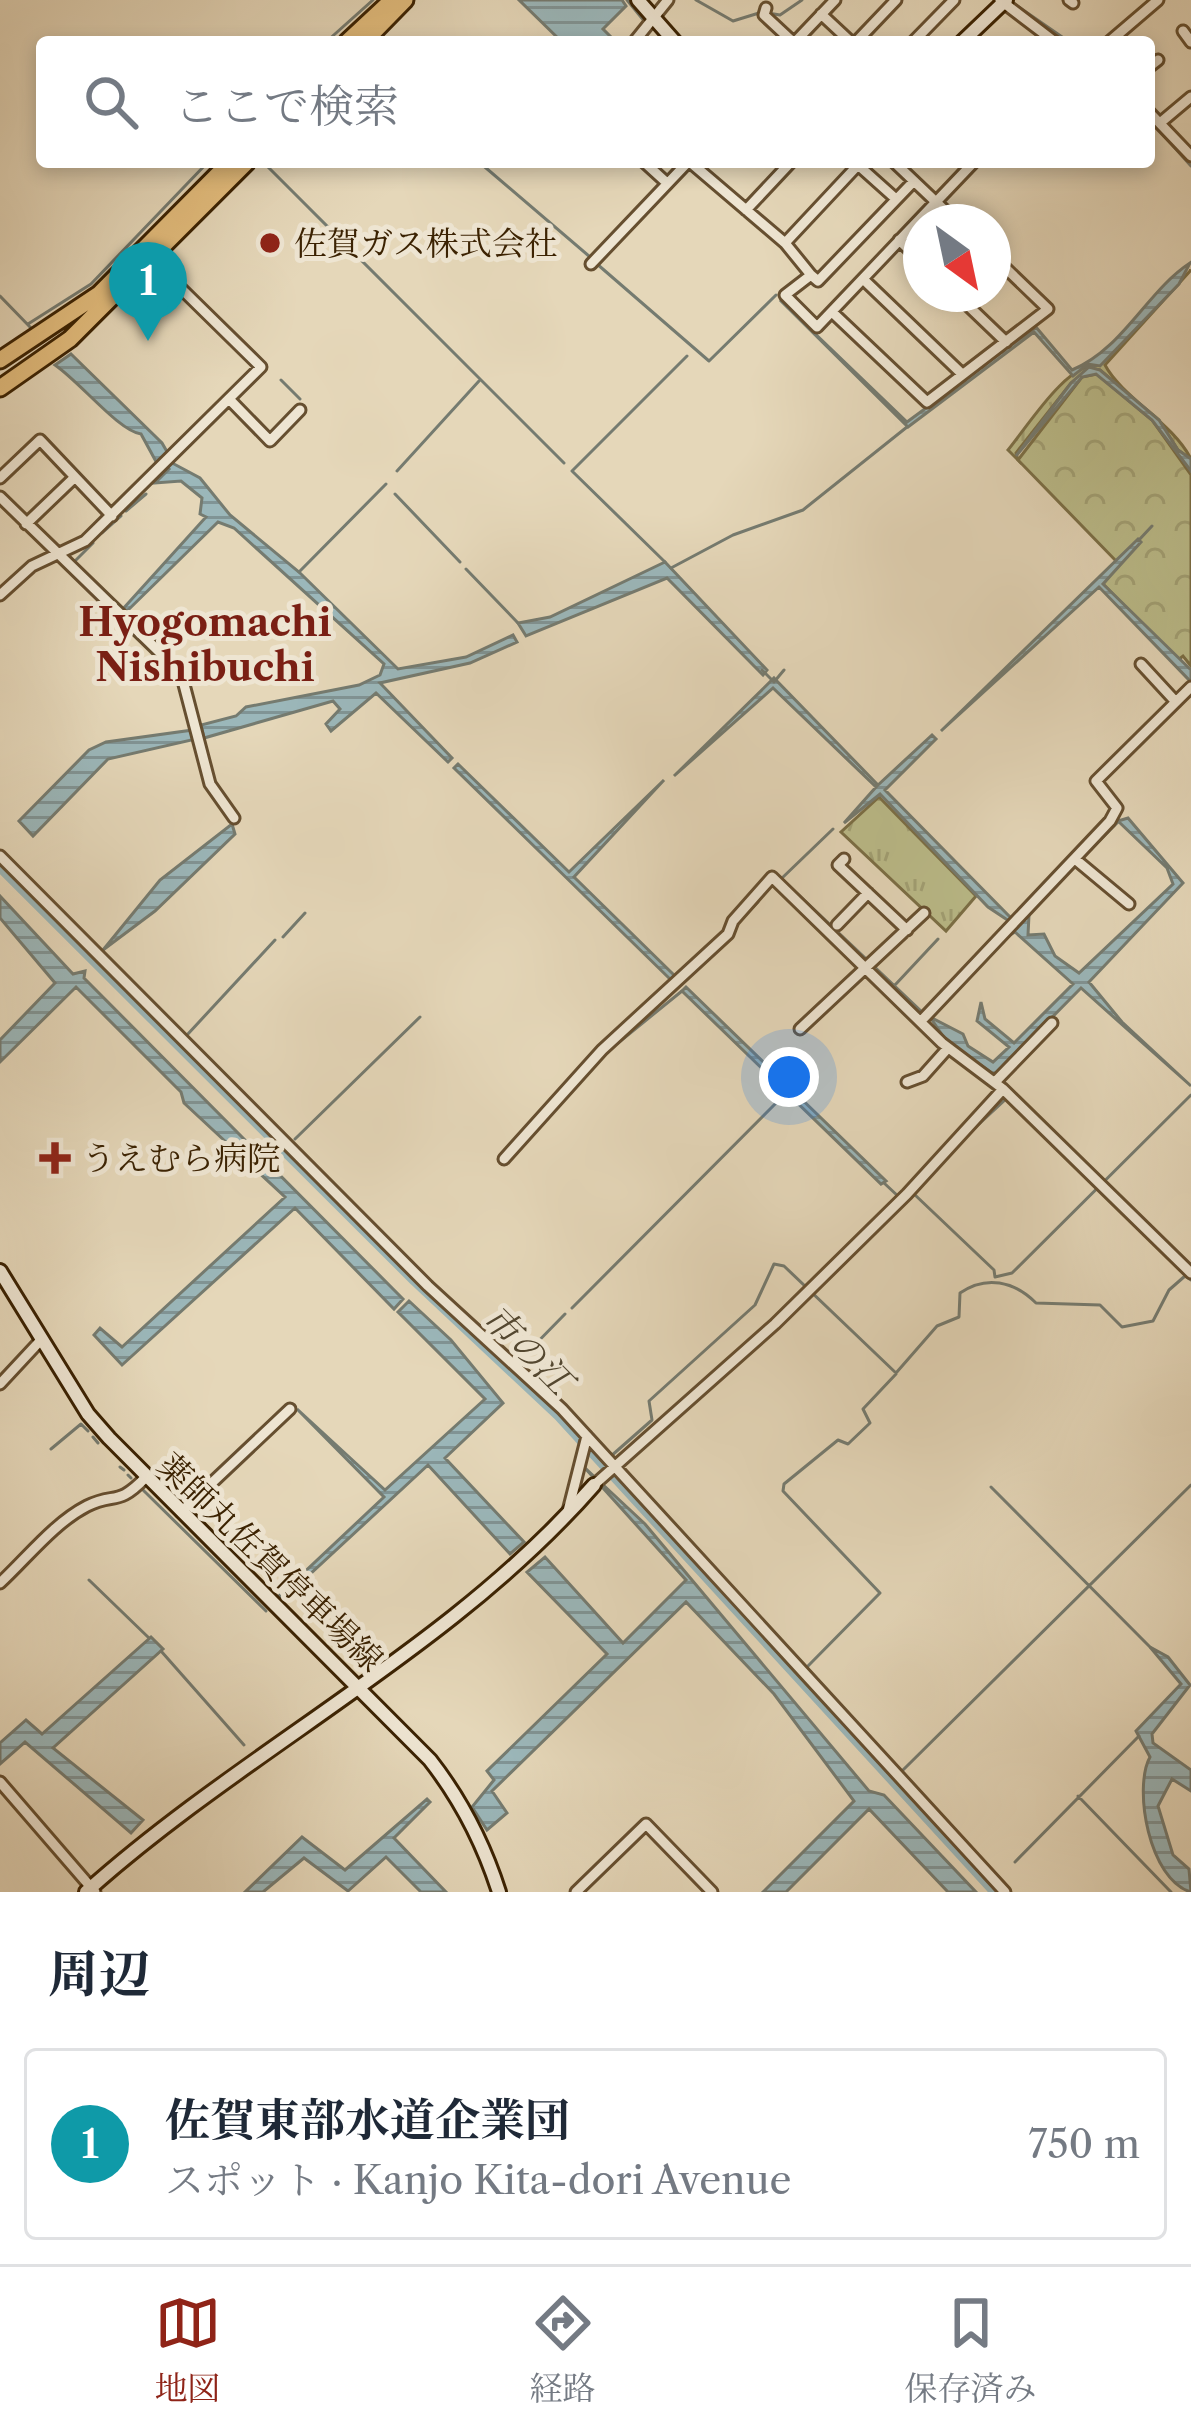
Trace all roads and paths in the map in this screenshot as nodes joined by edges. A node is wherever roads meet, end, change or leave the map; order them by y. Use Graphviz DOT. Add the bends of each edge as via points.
graph roads {
  1 [pos="392,0"];
  2 [pos="405,0"];
  3 [pos="638,0"];
  4 [pos="668,0"];
  5 [pos="835,0"];
  6 [pos="896,0"];
  7 [pos="954,0"];
  8 [pos="1158,0"];
  9 [pos="1004,1"];
  10 [pos="765,12"];
  11 [pos="821,14"];
  12 [pos="1117,14"];
  13 [pos="654,21"];
  14 [pos="1127,26"];
  15 [pos="1183,31"];
  16 [pos="353,36"];
  17 [pos="370,36"];
  18 [pos="640,36"];
  19 [pos="669,36"];
  20 [pos="788,36"];
  21 [pos="800,36"];
  22 [pos="847,36"];
  23 [pos="860,36"];
  24 [pos="919,36"];
  25 [pos="968,36"];
  26 [pos="1047,36"];
  27 [pos="1116,36"];
  28 [pos="1191,42"];
  29 [pos="1191,97"];
  30 [pos="1155,118"];
  31 [pos="1160,123"];
  32 [pos="1191,133"];
  33 [pos="1179,143"];
  34 [pos="1191,155"];
  35 [pos="224,168"];
  36 [pos="241,168"];
  37 [pos="651,168"];
  38 [pos="682,168"];
  39 [pos="691,168"];
  40 [pos="784,168"];
  41 [pos="855,168"];
  42 [pos="861,168"];
  43 [pos="905,168"];
  44 [pos="969,168"];
  45 [pos="914,181"];
  46 [pos="667,183"];
  47 [pos="896,199"];
  48 [pos="938,204"];
  49 [pos="746,210"];
  50 [pos="785,243"];
  51 [pos="902,243"];
  52 [pos="152,260"];
  53 [pos="591,264"];
  54 [pos="1011,273"];
  55 [pos="811,274"];
  56 [pos="866,281"];
  57 [pos="975,312"];
  58 [pos="834,314"];
  59 [pos="1006,342"];
  60 [pos="0,360"];
  61 [pos="962,374"];
  62 [pos="0,388"];
  63 [pos="230,400"];
  64 [pos="300,410"];
  65 [pos="75,477"];
  66 [pos="0,478"];
  67 [pos="1,501"];
  68 [pos="112,515"];
  69 [pos="28,521"];
  70 [pos="56,554"];
  71 [pos="0,574"];
  72 [pos="10,586"];
  73 [pos="0,595"];
  74 [pos="1141,664"];
  75 [pos="1191,688"];
  76 [pos="1175,702"];
  77 [pos="234,818"];
  78 [pos="0,856"];
  79 [pos="844,860"];
  80 [pos="1078,861"];
  81 [pos="868,893"];
  82 [pos="1129,904"];
  83 [pos="924,913"];
  84 [pos="837,925"];
  85 [pos="907,931"];
  86 [pos="871,966"];
  87 [pos="925,1016"];
  88 [pos="1052,1023"];
  89 [pos="800,1029"];
  90 [pos="948,1048"];
  91 [pos="908,1082"];
  92 [pos="999,1086"];
  93 [pos="504,1159"];
  94 [pos="0,1271"];
  95 [pos="1191,1274"];
  96 [pos="40,1341"];
  97 [pos="0,1384"];
  98 [pos="290,1409"];
  99 [pos="587,1436"];
  100 [pos="611,1461"];
  101 [pos="145,1478"];
  102 [pos="600,1480"];
  103 [pos="181,1512"];
  104 [pos="566,1518"];
  105 [pos="0,1583"];
  106 [pos="359,1685"];
  107 [pos="0,1782"];
  108 [pos="91,1890"];
  109 [pos="499,1892"];
  110 [pos="576,1892"];
  111 [pos="712,1892"];
  112 [pos="1005,1892"];
  1 -- 16 [label="highway"];
  2 -- 17 [label="highway"];
  3 -- 13 [label="main road"];
  4 -- 13 [label="street"];
  5 -- 11 [label="street"];
  6 -- 23 [label="street"];
  7 -- 24 [label="street"];
  8 -- 14 [label="street"];
  9 -- 25 [label="main road"];
  9 -- 26 [label="street"];
  10 -- 20 [label="street"];
  11 -- 21 [label="street"];
  11 -- 22 [label="street"];
  12 -- 14 [label="street"];
  13 -- 18 [label="street"];
  13 -- 19 [label="main road"];
  14 -- 27 [label="street"];
  15 -- 28 [label="street"];
  29 -- 31 [label="street"];
  30 -- 31 [label="street"];
  31 -- 33 [label="street"];
  32 -- 33 [label="street"];
  33 -- 34 [label="street"];
  35 -- 60 [label="highway" via="99,294"];
  36 -- 52 [label="highway"];
  37 -- 46 [label="street"];
  38 -- 46 [label="street"];
  39 -- 49 [label="street"];
  40 -- 49 [label="street"];
  41 -- 50 [label="street"];
  42 -- 47 [label="street"];
  43 -- 45 [label="street"];
  44 -- 48 [label="street"];
  45 -- 47 [label="street"];
  45 -- 48 [label="street"];
  46 -- 53 [label="street"];
  47 -- 55 [label="street" via="818,281"];
  49 -- 50 [label="street"];
  50 -- 55 [label="street"];
  51 -- 56 [label="street"];
  52 -- 62 [label="highway" via="70,339"];
  52 -- 63 [label="street" via="261,367"];
  54 -- 59 [label="street" via="1048,309"];
  55 -- 58 [label="street" via="785,296 817,327"];
  56 -- 58 [label="street"];
  56 -- 61 [label="street"];
  57 -- 59 [label="street"];
  58 -- 61 [label="street" via="927,402"];
  59 -- 61 [label="street"];
  63 -- 64 [label="street" via="270,441"];
  63 -- 68 [label="street"];
  65 -- 66 [label="street" via="40,440"];
  65 -- 68 [label="street"];
  65 -- 69 [label="street"];
  67 -- 69 [label="street"];
  68 -- 70 [label="street"];
  69 -- 70 [label="street"];
  70 -- 72 [label="street"];
  70 -- 77 [label="street" via="181,673 210,784"];
  71 -- 72 [label="street"];
  72 -- 73 [label="street"];
  74 -- 76 [label="street"];
  75 -- 76 [label="street"];
  76 -- 80 [label="street" via="1096,781 1118,812"];
  78 -- 99 [label="street"];
  79 -- 81 [label="street" via="838,865"];
  80 -- 82 [label="street"];
  80 -- 87 [label="street"];
  81 -- 84 [label="street"];
  81 -- 85 [label="street"];
  83 -- 85 [label="street"];
  85 -- 86 [label="street"];
  86 -- 87 [label="street"];
  86 -- 89 [label="street"];
  86 -- 93 [label="street" via="772,877 728,934 602,1050"];
  87 -- 90 [label="street"];
  88 -- 92 [label="street"];
  90 -- 91 [label="street"];
  90 -- 92 [label="street"];
  92 -- 95 [label="street"];
  92 -- 100 [label="street" via="808,1292"];
  94 -- 96 [label="main road, 薬師丸佐賀停車場線"];
  96 -- 97 [label="street"];
  96 -- 101 [label="main road, 薬師丸佐賀停車場線" via="88,1414"];
  98 -- 103 [label="street"];
  99 -- 100 [label="street"];
  99 -- 104 [label="street"];
  100 -- 102 [label="street"];
  100 -- 112 [label="street"];
  101 -- 103 [label="main road, 薬師丸佐賀停車場線"];
  101 -- 105 [label="street" via="127,1497 70,1517"];
  102 -- 104 [label="main road"];
  103 -- 106 [label="main road, 薬師丸佐賀停車場線"];
  104 -- 106 [label="main road" via="479,1598"];
  106 -- 108 [label="main road" via="202,1794"];
  106 -- 109 [label="main road, 薬師丸佐賀停車場線" via="457,1794"];
  107 -- 108 [label="street"];
  110 -- 111 [label="street" via="646,1824"];
}
